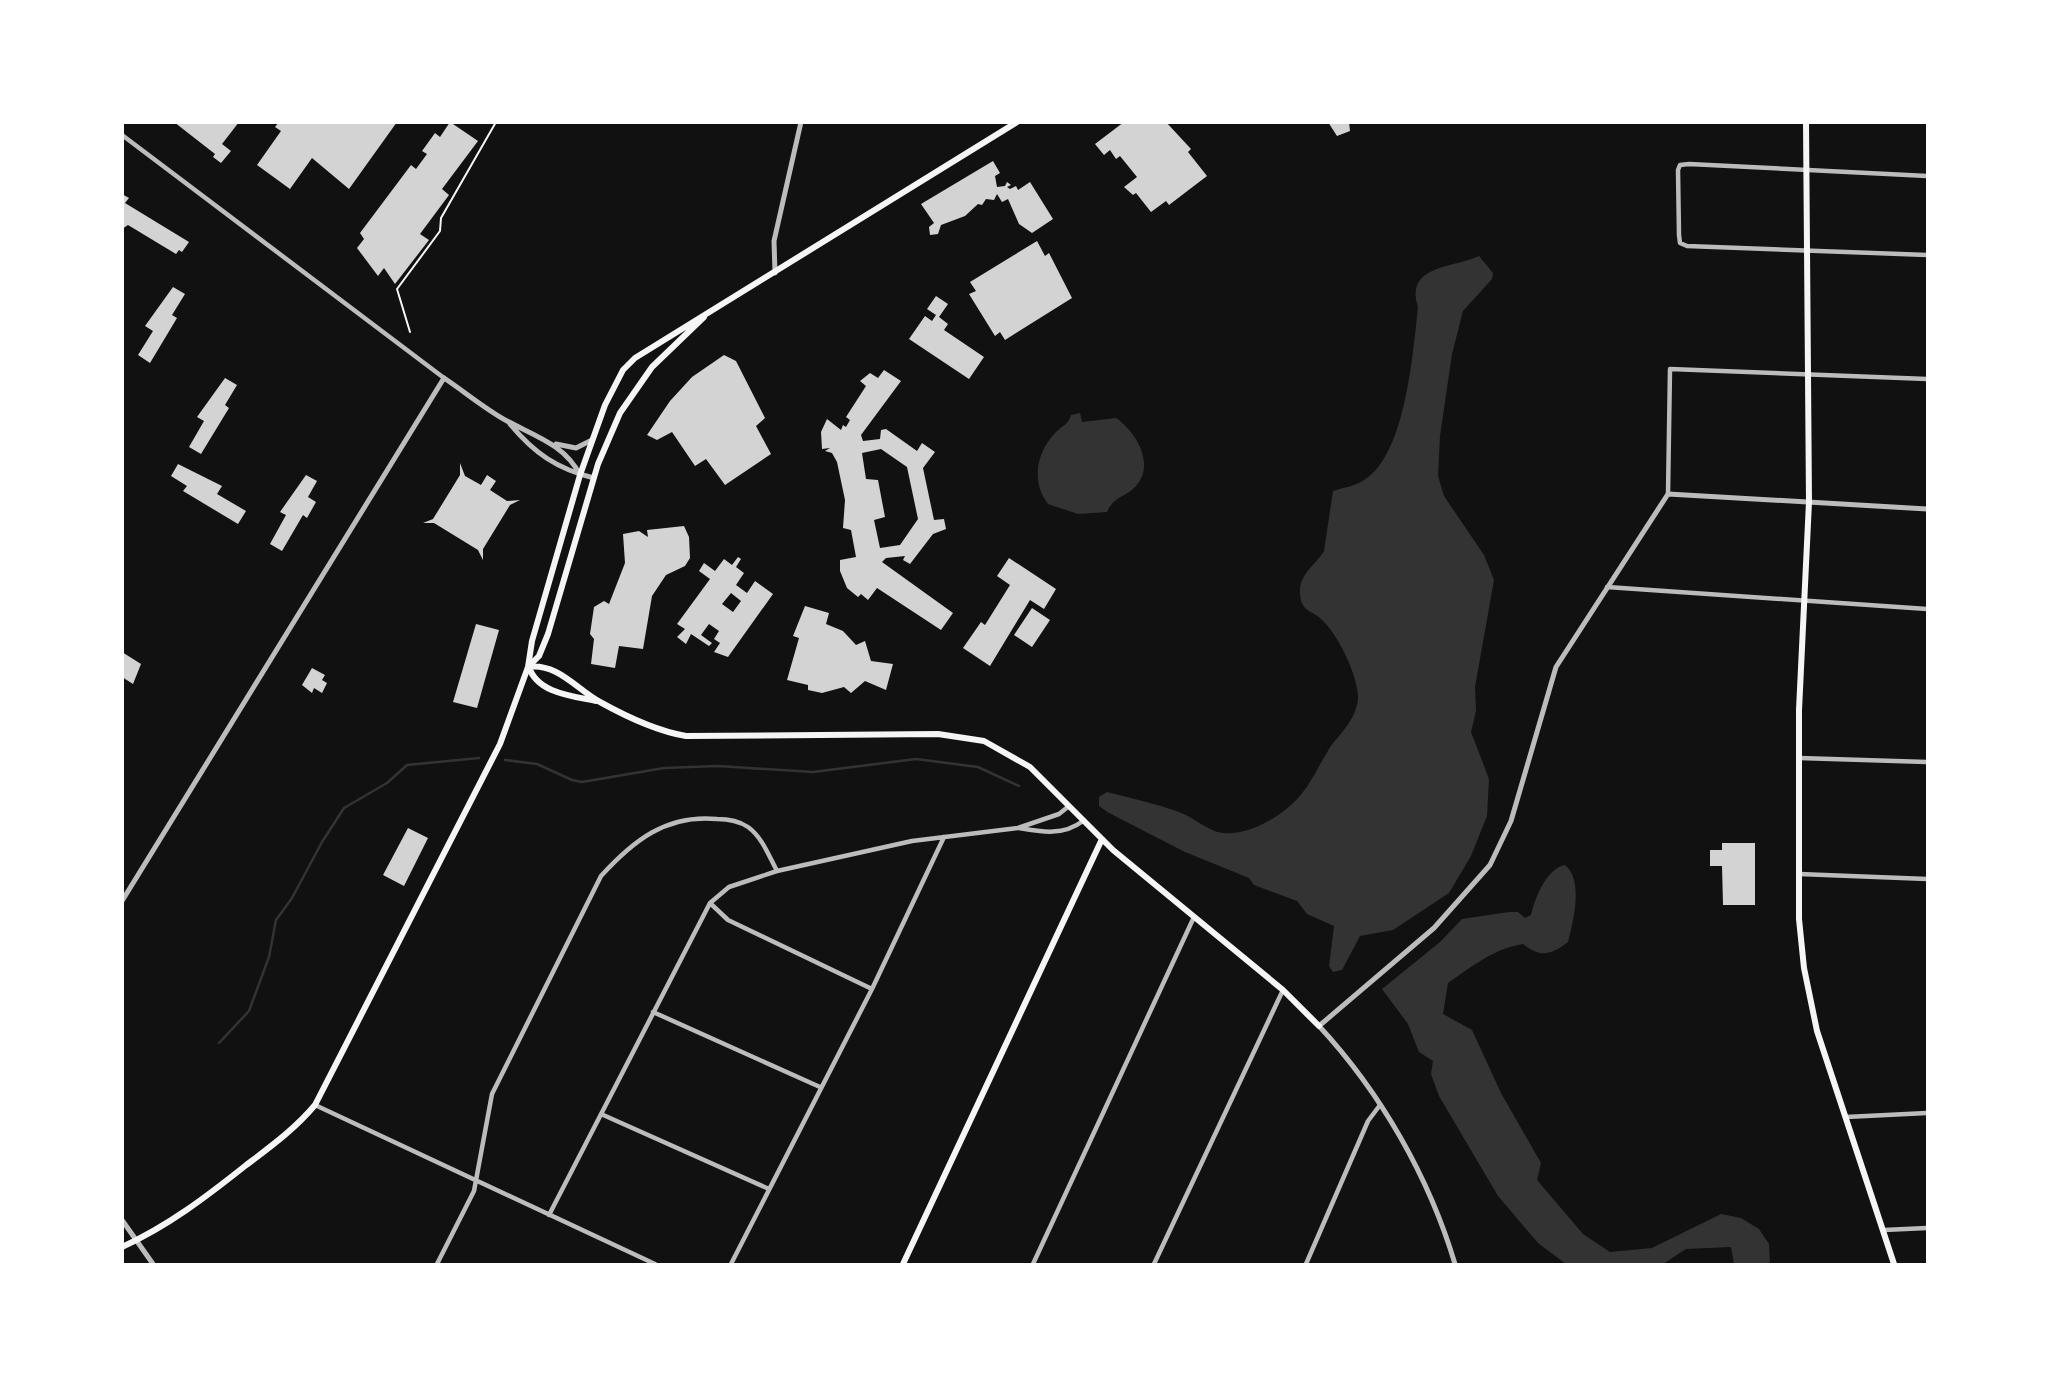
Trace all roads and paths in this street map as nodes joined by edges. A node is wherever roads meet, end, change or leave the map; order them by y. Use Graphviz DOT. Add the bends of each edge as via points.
graph roads {
  1 [pos="496,122"];
  2 [pos="801,122"];
  3 [pos="1017,122"];
  4 [pos="1806,122"];
  5 [pos="122,135"];
  6 [pos="1806,169"];
  7 [pos="1927,176"];
  8 [pos="1807,250"];
  9 [pos="1927,256"];
  10 [pos="775,272"];
  11 [pos="722,303"];
  12 [pos="410,332"];
  13 [pos="1808,374"];
  14 [pos="444,378"];
  15 [pos="1927,379"];
  16 [pos="508,421"];
  17 [pos="592,440"];
  18 [pos="552,443"];
  19 [pos="580,475"];
  20 [pos="594,478"];
  21 [pos="1668,494"];
  22 [pos="1809,502"];
  23 [pos="1927,509"];
  24 [pos="1607,586"];
  25 [pos="1802,602"];
  26 [pos="1927,609"];
  27 [pos="528,667"];
  28 [pos="598,701"];
  29 [pos="1798,758"];
  30 [pos="1927,762"];
  31 [pos="1069,806"];
  32 [pos="1083,821"];
  33 [pos="1018,828"];
  34 [pos="944,837"];
  35 [pos="1102,839"];
  36 [pos="777,871"];
  37 [pos="1798,874"];
  38 [pos="1927,879"];
  39 [pos="122,901"];
  40 [pos="710,904"];
  41 [pos="1194,917"];
  42 [pos="872,989"];
  43 [pos="1283,990"];
  44 [pos="653,1012"];
  45 [pos="1319,1026"];
  46 [pos="820,1087"];
  47 [pos="315,1105"];
  48 [pos="1380,1105"];
  49 [pos="1927,1113"];
  50 [pos="601,1114"];
  51 [pos="1846,1116"];
  52 [pos="475,1180"];
  53 [pos="769,1189"];
  54 [pos="550,1215"];
  55 [pos="122,1220"];
  56 [pos="1927,1228"];
  57 [pos="1884,1230"];
  58 [pos="139,1240"];
  59 [pos="122,1247"];
  60 [pos="153,1265"];
  61 [pos="437,1265"];
  62 [pos="655,1265"];
  63 [pos="731,1265"];
  64 [pos="903,1265"];
  65 [pos="1033,1265"];
  66 [pos="1154,1265"];
  67 [pos="1306,1265"];
  68 [pos="1455,1265"];
  69 [pos="1894,1265"];
  1 -- 12 [label="path" via="441,218 440,230 397,289"];
  2 -- 10 [label="street" via="774,242"];
  3 -- 10 [label="main road"];
  4 -- 6 [label="main road"];
  5 -- 14 [label="street"];
  6 -- 7 [label="street"];
  6 -- 8 [label="main road"];
  6 -- 8 [label="street" via="1680,164 1680,243"];
  8 -- 9 [label="street"];
  8 -- 13 [label="main road"];
  10 -- 11 [label="main road"];
  11 -- 17 [label="main road" via="635,358 615,384"];
  11 -- 20 [label="main road" via="681,336 635,387 611,431"];
  13 -- 15 [label="street"];
  13 -- 21 [label="street" via="1670,369"];
  13 -- 22 [label="main road"];
  14 -- 16 [label="street"];
  14 -- 39 [label="street"];
  16 -- 18 [label="street"];
  16 -- 19 [label="street" via="522,439 554,464"];
  17 -- 18 [label="street" via="568,449"];
  17 -- 19 [label="main road"];
  18 -- 19 [label="street"];
  19 -- 20 [label="street"];
  19 -- 27 [label="main road"];
  20 -- 27 [label="main road" via="548,634 539,656"];
  21 -- 22 [label="street"];
  21 -- 24 [label="street"];
  22 -- 23 [label="street"];
  22 -- 25 [label="main road"];
  24 -- 25 [label="street"];
  24 -- 45 [label="street" via="1553,674 1511,821 1490,865 1434,928"];
  25 -- 26 [label="street"];
  25 -- 29 [label="main road"];
  27 -- 28 [label="main road" via="550,667"];
  27 -- 28 [label="main road" via="543,687"];
  27 -- 47 [label="main road" via="488,770"];
  28 -- 31 [label="main road" via="651,727 686,736 938,734 971,738 1019,759"];
  29 -- 30 [label="street"];
  29 -- 37 [label="main road"];
  31 -- 32 [label="main road"];
  31 -- 33 [label="street"];
  32 -- 33 [label="street" via="1059,832"];
  32 -- 35 [label="main road"];
  33 -- 34 [label="street"];
  34 -- 36 [label="street"];
  34 -- 42 [label="street"];
  35 -- 41 [label="main road"];
  35 -- 64 [label="main road"];
  36 -- 40 [label="street" via="729,887"];
  36 -- 52 [label="street" via="759,838 746,825 727,820 684,820 644,835 626,849 601,876 492,1094"];
  37 -- 38 [label="street"];
  37 -- 51 [label="main road" via="1808,992"];
  40 -- 42 [label="street" via="728,920"];
  40 -- 44 [label="street"];
  41 -- 43 [label="main road"];
  41 -- 65 [label="street"];
  42 -- 46 [label="street"];
  43 -- 45 [label="main road"];
  43 -- 66 [label="street"];
  44 -- 46 [label="street"];
  44 -- 50 [label="street"];
  45 -- 48 [label="street"];
  46 -- 53 [label="street"];
  47 -- 52 [label="street"];
  47 -- 58 [label="main road" via="290,1131 211,1193"];
  48 -- 67 [label="street" via="1368,1121"];
  48 -- 68 [label="street" via="1423,1182"];
  49 -- 51 [label="street"];
  50 -- 53 [label="street"];
  50 -- 54 [label="street"];
  51 -- 57 [label="main road"];
  52 -- 54 [label="street"];
  52 -- 61 [label="street" via="470,1200"];
  53 -- 63 [label="street"];
  54 -- 62 [label="street"];
  55 -- 58 [label="street"];
  56 -- 57 [label="street"];
  57 -- 69 [label="main road"];
  58 -- 59 [label="main road"];
  58 -- 60 [label="street"];
}
